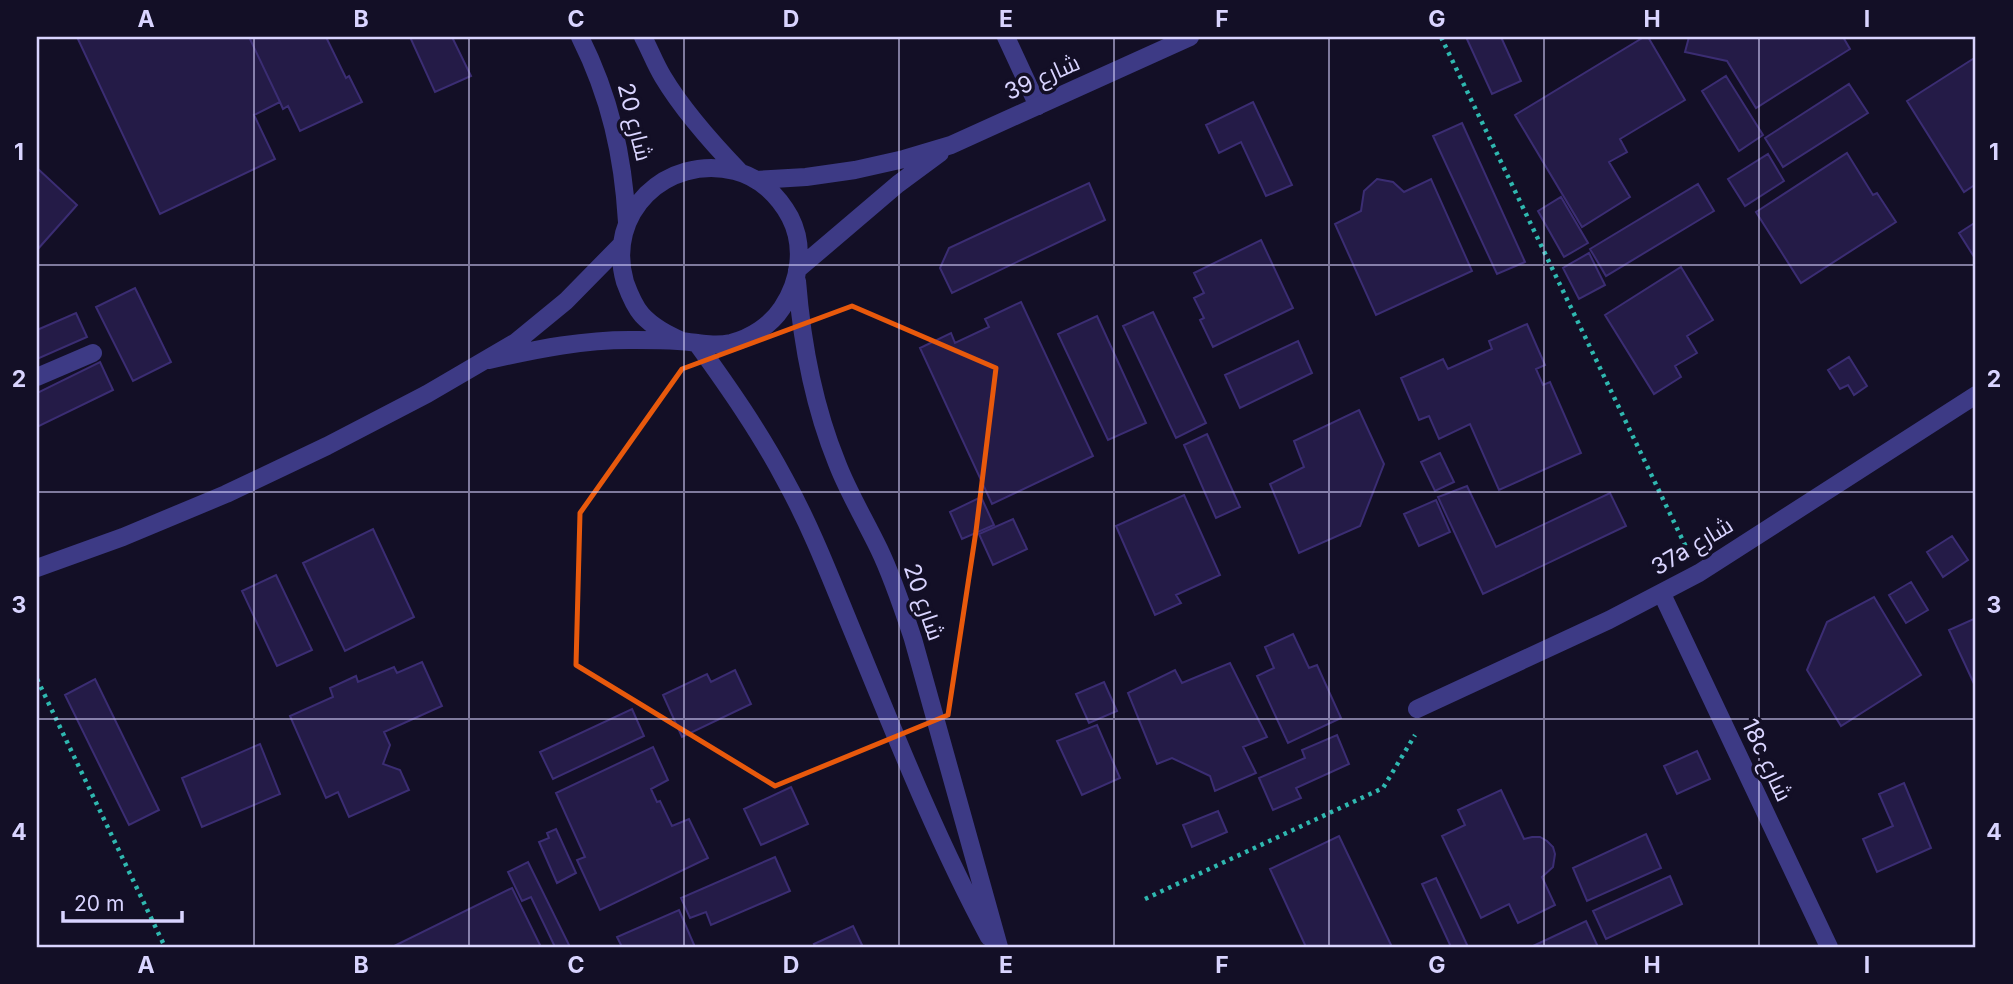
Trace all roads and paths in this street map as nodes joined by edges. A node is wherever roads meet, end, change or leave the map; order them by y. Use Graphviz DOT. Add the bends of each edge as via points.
graph roads {
  1 [pos="580,37"];
  2 [pos="643,37"];
  3 [pos="1006,37"];
  4 [pos="1191,37"];
  5 [pos="1441,37"];
  6 [pos="1038,106"];
  7 [pos="951,145"];
  8 [pos="748,176"];
  9 [pos="627,224"];
  10 [pos="621,245"];
  11 [pos="797,274"];
  12 [pos="690,343"];
  13 [pos="93,353"];
  14 [pos="489,360"];
  15 [pos="37,377"];
  16 [pos="1976,395"];
  17 [pos="37,568"];
  18 [pos="1699,573"];
  19 [pos="1662,594"];
  20 [pos="37,679"];
  21 [pos="1436,700"];
  22 [pos="1416,709"];
  23 [pos="1145,899"];
  24 [pos="165,947"];
  25 [pos="997,947"];
  26 [pos="1829,947"];
  1 -- 9 [label="street, شارع 20" via="607,99 625,181"];
  2 -- 8 [label="street, شارع 20" via="686,110"];
  3 -- 6 [label="street"];
  4 -- 6 [label="street, شارع 39"];
  5 -- 18 [label="path"];
  6 -- 7 [label="street, شارع 39"];
  7 -- 8 [label="street, شارع 39" via="855,170 806,177"];
  7 -- 11 [label="street, شارع 39" via="898,184"];
  8 -- 9 [label="street" via="720,167 682,172 649,191"];
  8 -- 11 [label="street" via="770,190 792,220"];
  9 -- 10 [label="street"];
  10 -- 12 [label="street" via="622,270 642,314 660,330"];
  10 -- 14 [label="street" via="542,322"];
  11 -- 12 [label="street" via="780,311 752,335 717,345"];
  11 -- 25 [label="street, شارع 20" via="800,326 821,419 913,639"];
  12 -- 14 [label="street" via="585,343"];
  12 -- 25 [label="street, شارع 20" via="730,388 759,433 813,535 924,805"];
  13 -- 15 [label="street"];
  14 -- 17 [label="street" via="226,494"];
  16 -- 18 [label="street, 37a شارع"];
  18 -- 19 [label="street, 37a شارع"];
  19 -- 21 [label="street, 37a شارع"];
  19 -- 26 [label="street, 18c شارع"];
  20 -- 24 [label="path"];
  21 -- 22 [label="street, 37a شارع"];
  21 -- 23 [label="path" via="1383,788"];
}
